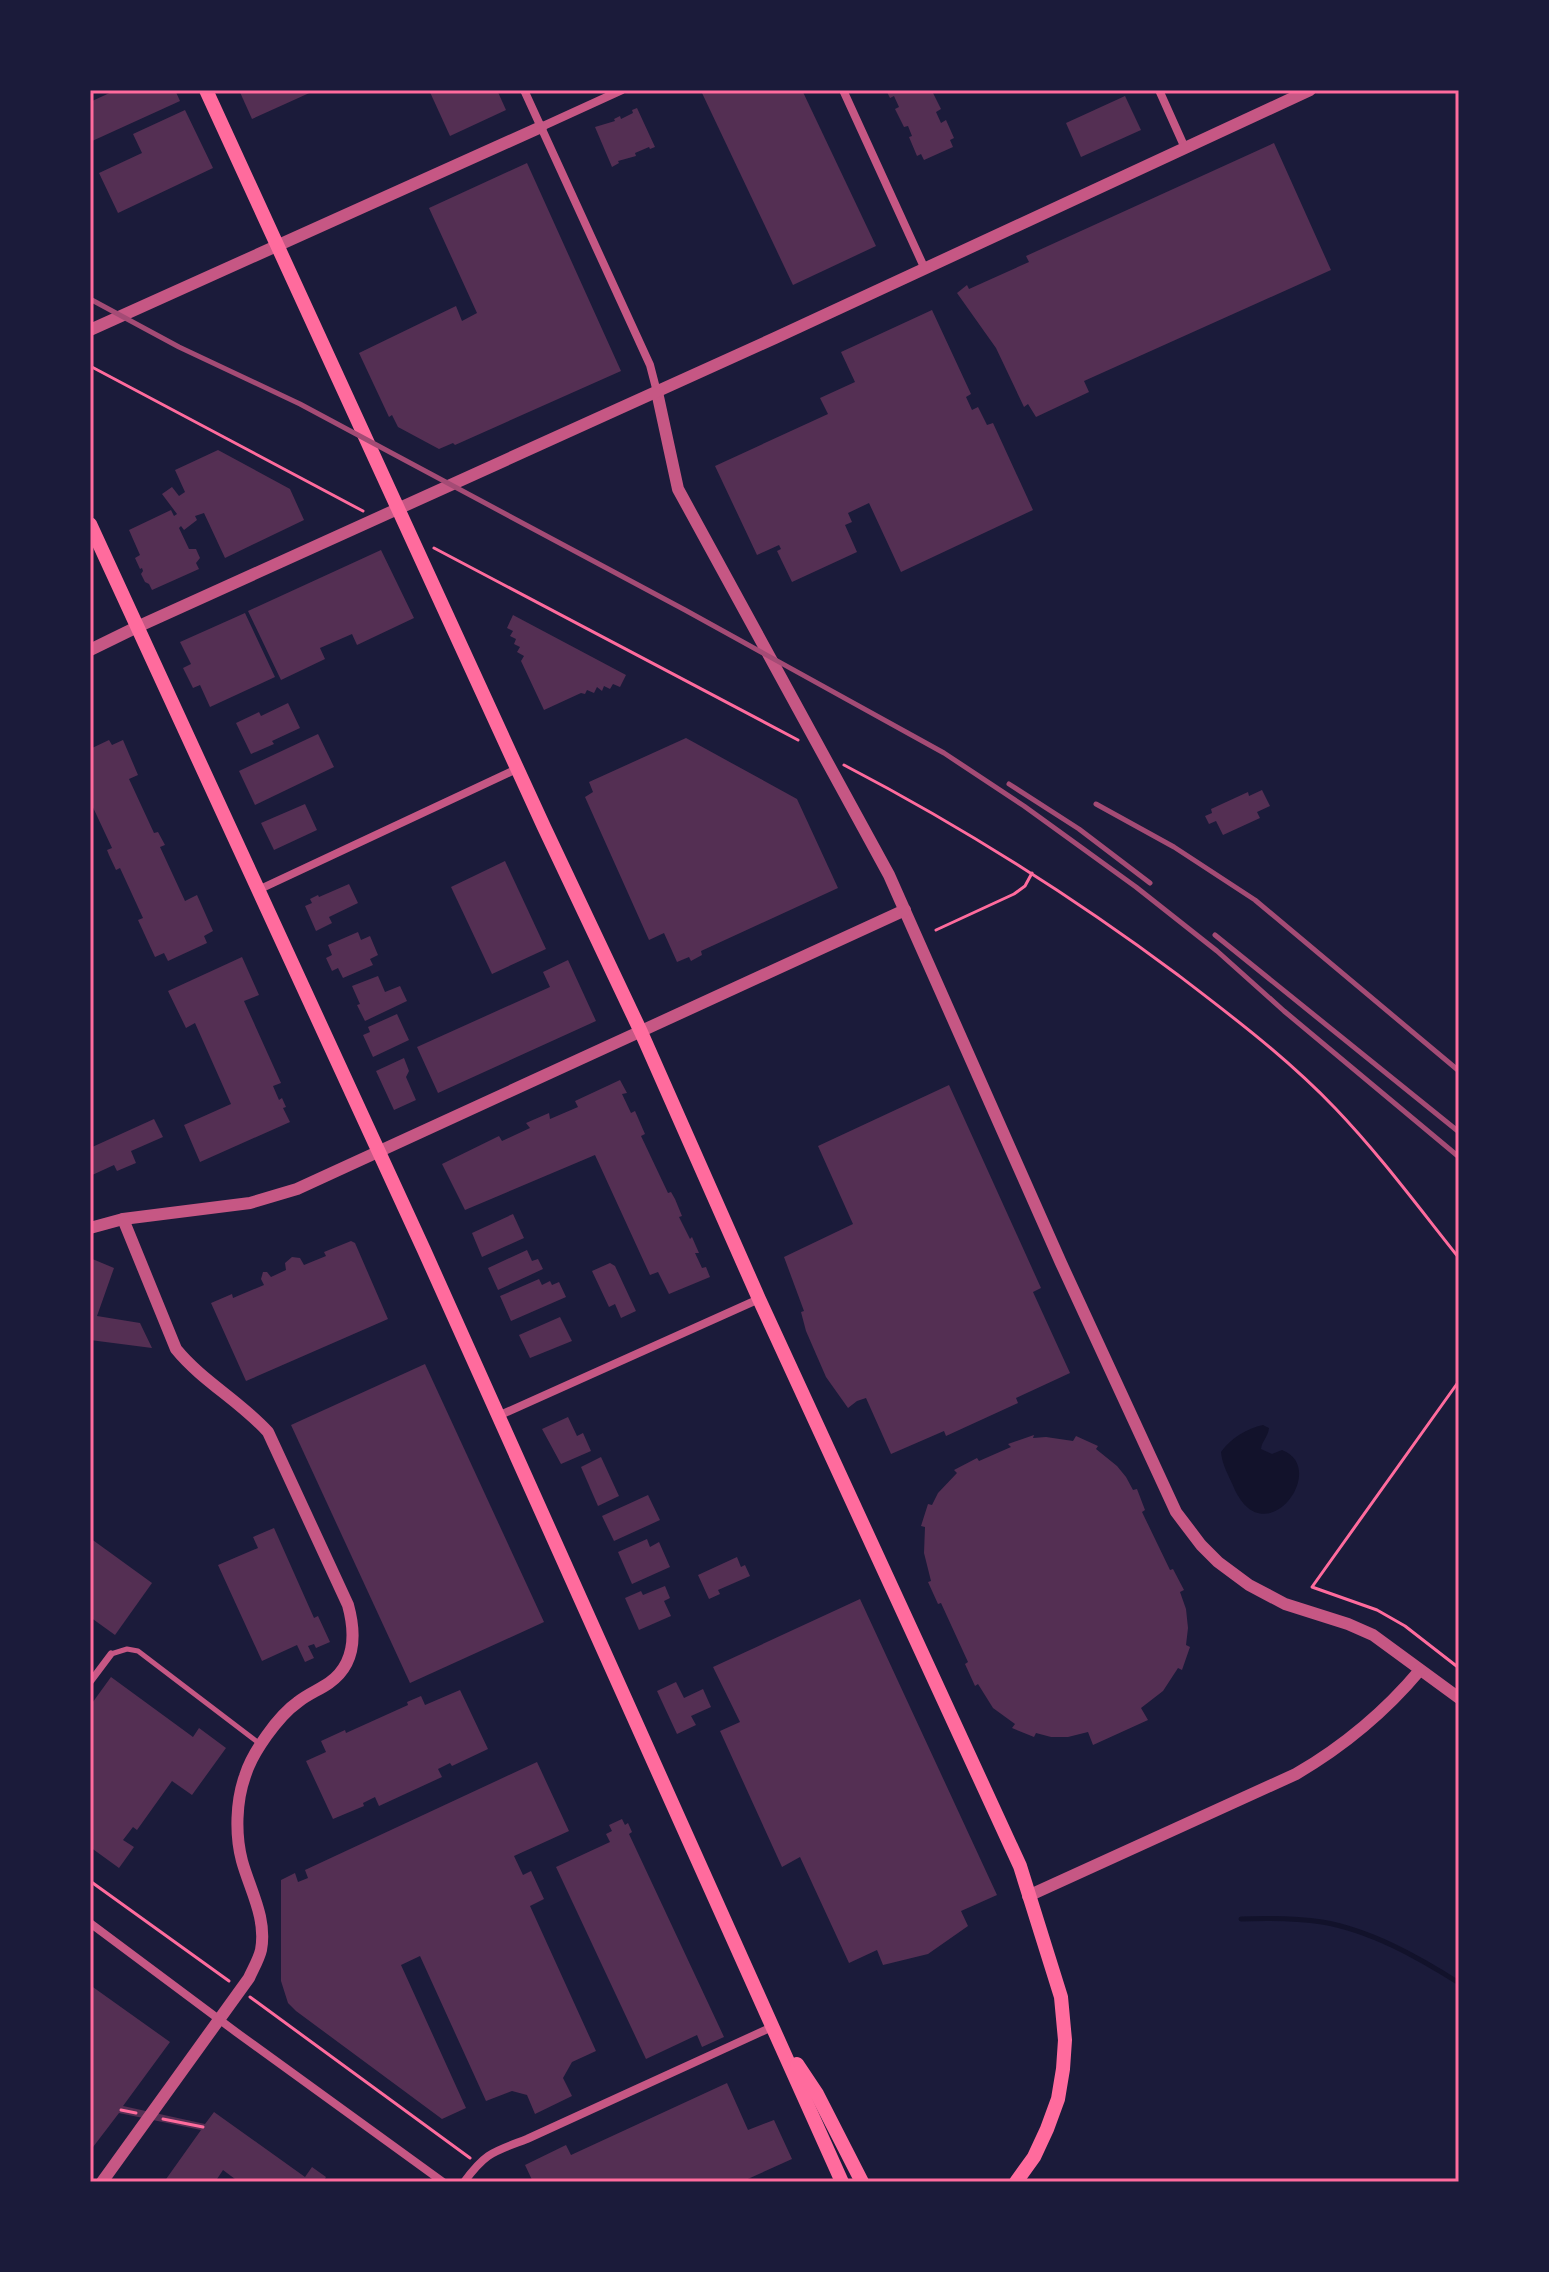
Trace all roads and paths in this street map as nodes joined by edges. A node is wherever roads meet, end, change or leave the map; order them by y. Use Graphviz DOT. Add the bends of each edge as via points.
graph roads {
  1 [pos="206,90"];
  2 [pos="524,90"];
  3 [pos="622,90"];
  4 [pos="843,90"];
  5 [pos="1159,90"];
  6 [pos="1310,90"];
  7 [pos="541,127"];
  8 [pos="1185,148"];
  9 [pos="278,247"];
  10 [pos="924,267"];
  11 [pos="90,330"];
  12 [pos="90,366"];
  13 [pos="657,392"];
  14 [pos="398,509"];
  15 [pos="370,515"];
  16 [pos="90,524"];
  17 [pos="424,551"];
  18 [pos="137,627"];
  19 [pos="90,651"];
  20 [pos="801,742"];
  21 [pos="843,764"];
  22 [pos="519,768"];
  23 [pos="1032,873"];
  24 [pos="257,890"];
  25 [pos="905,910"];
  26 [pos="936,930"];
  27 [pos="641,1032"];
  28 [pos="378,1153"];
  29 [pos="123,1219"];
  30 [pos="90,1228"];
  31 [pos="1459,1258"];
  32 [pos="759,1299"];
  33 [pos="1459,1381"];
  34 [pos="498,1416"];
  35 [pos="111,1654"];
  36 [pos="1459,1668"];
  37 [pos="1420,1670"];
  38 [pos="90,1682"];
  39 [pos="1459,1698"];
  40 [pos="261,1745"];
  41 [pos="90,1881"];
  42 [pos="1028,1896"];
  43 [pos="90,1923"];
  44 [pos="229,1981"];
  45 [pos="249,1996"];
  46 [pos="220,2020"];
  47 [pos="772,2027"];
  48 [pos="470,2158"];
  49 [pos="102,2182"];
  50 [pos="443,2182"];
  51 [pos="464,2182"];
  52 [pos="842,2182"];
  53 [pos="862,2182"];
  54 [pos="1016,2182"];
  1 -- 9 [label="main road"];
  2 -- 7 [label="street"];
  3 -- 7 [label="street"];
  4 -- 10 [label="street"];
  5 -- 8 [label="street"];
  6 -- 8 [label="street"];
  7 -- 9 [label="street"];
  7 -- 13 [label="street" via="650,365"];
  8 -- 10 [label="street"];
  9 -- 11 [label="street"];
  9 -- 14 [label="main road"];
  10 -- 13 [label="street"];
  12 -- 15 [label="path"];
  13 -- 14 [label="street"];
  13 -- 25 [label="street" via="678,489"];
  14 -- 17 [label="main road"];
  14 -- 18 [label="street"];
  16 -- 18 [label="main road"];
  17 -- 20 [label="path"];
  17 -- 22 [label="main road"];
  18 -- 19 [label="street"];
  18 -- 24 [label="main road"];
  21 -- 23 [label="path"];
  22 -- 24 [label="street"];
  22 -- 27 [label="main road"];
  23 -- 26 [label="path" via="1014,894"];
  23 -- 31 [label="path" via="1133,941 1288,1062 1356,1130"];
  24 -- 28 [label="main road"];
  25 -- 27 [label="street"];
  25 -- 37 [label="street" via="1176,1512 1218,1562 1249,1585 1285,1604 1361,1629"];
  27 -- 28 [label="street"];
  27 -- 32 [label="main road"];
  28 -- 29 [label="street" via="297,1189 250,1203"];
  28 -- 34 [label="main road"];
  29 -- 30 [label="street"];
  29 -- 40 [label="street" via="176,1349 268,1432 352,1620 352,1654 345,1666 285,1712"];
  32 -- 34 [label="street"];
  32 -- 42 [label="main road" via="1020,1866"];
  33 -- 36 [label="path" via="1312,1587 1377,1610"];
  34 -- 47 [label="main road"];
  35 -- 38 [label="street"];
  35 -- 40 [label="lane" via="138,1651"];
  37 -- 39 [label="street"];
  37 -- 42 [label="street" via="1340,1747 1296,1774"];
  40 -- 46 [label="street" via="245,1775 237,1814 241,1859 260,1912 261,1949 249,1978"];
  41 -- 44 [label="path"];
  42 -- 54 [label="main road" via="1061,1997 1065,2040 1058,2099 1034,2157"];
  43 -- 46 [label="street"];
  45 -- 48 [label="path"];
  46 -- 49 [label="street"];
  46 -- 50 [label="street"];
  47 -- 51 [label="street" via="491,2152"];
  47 -- 52 [label="main road"];
  47 -- 53 [label="main road" via="817,2094"];
}
